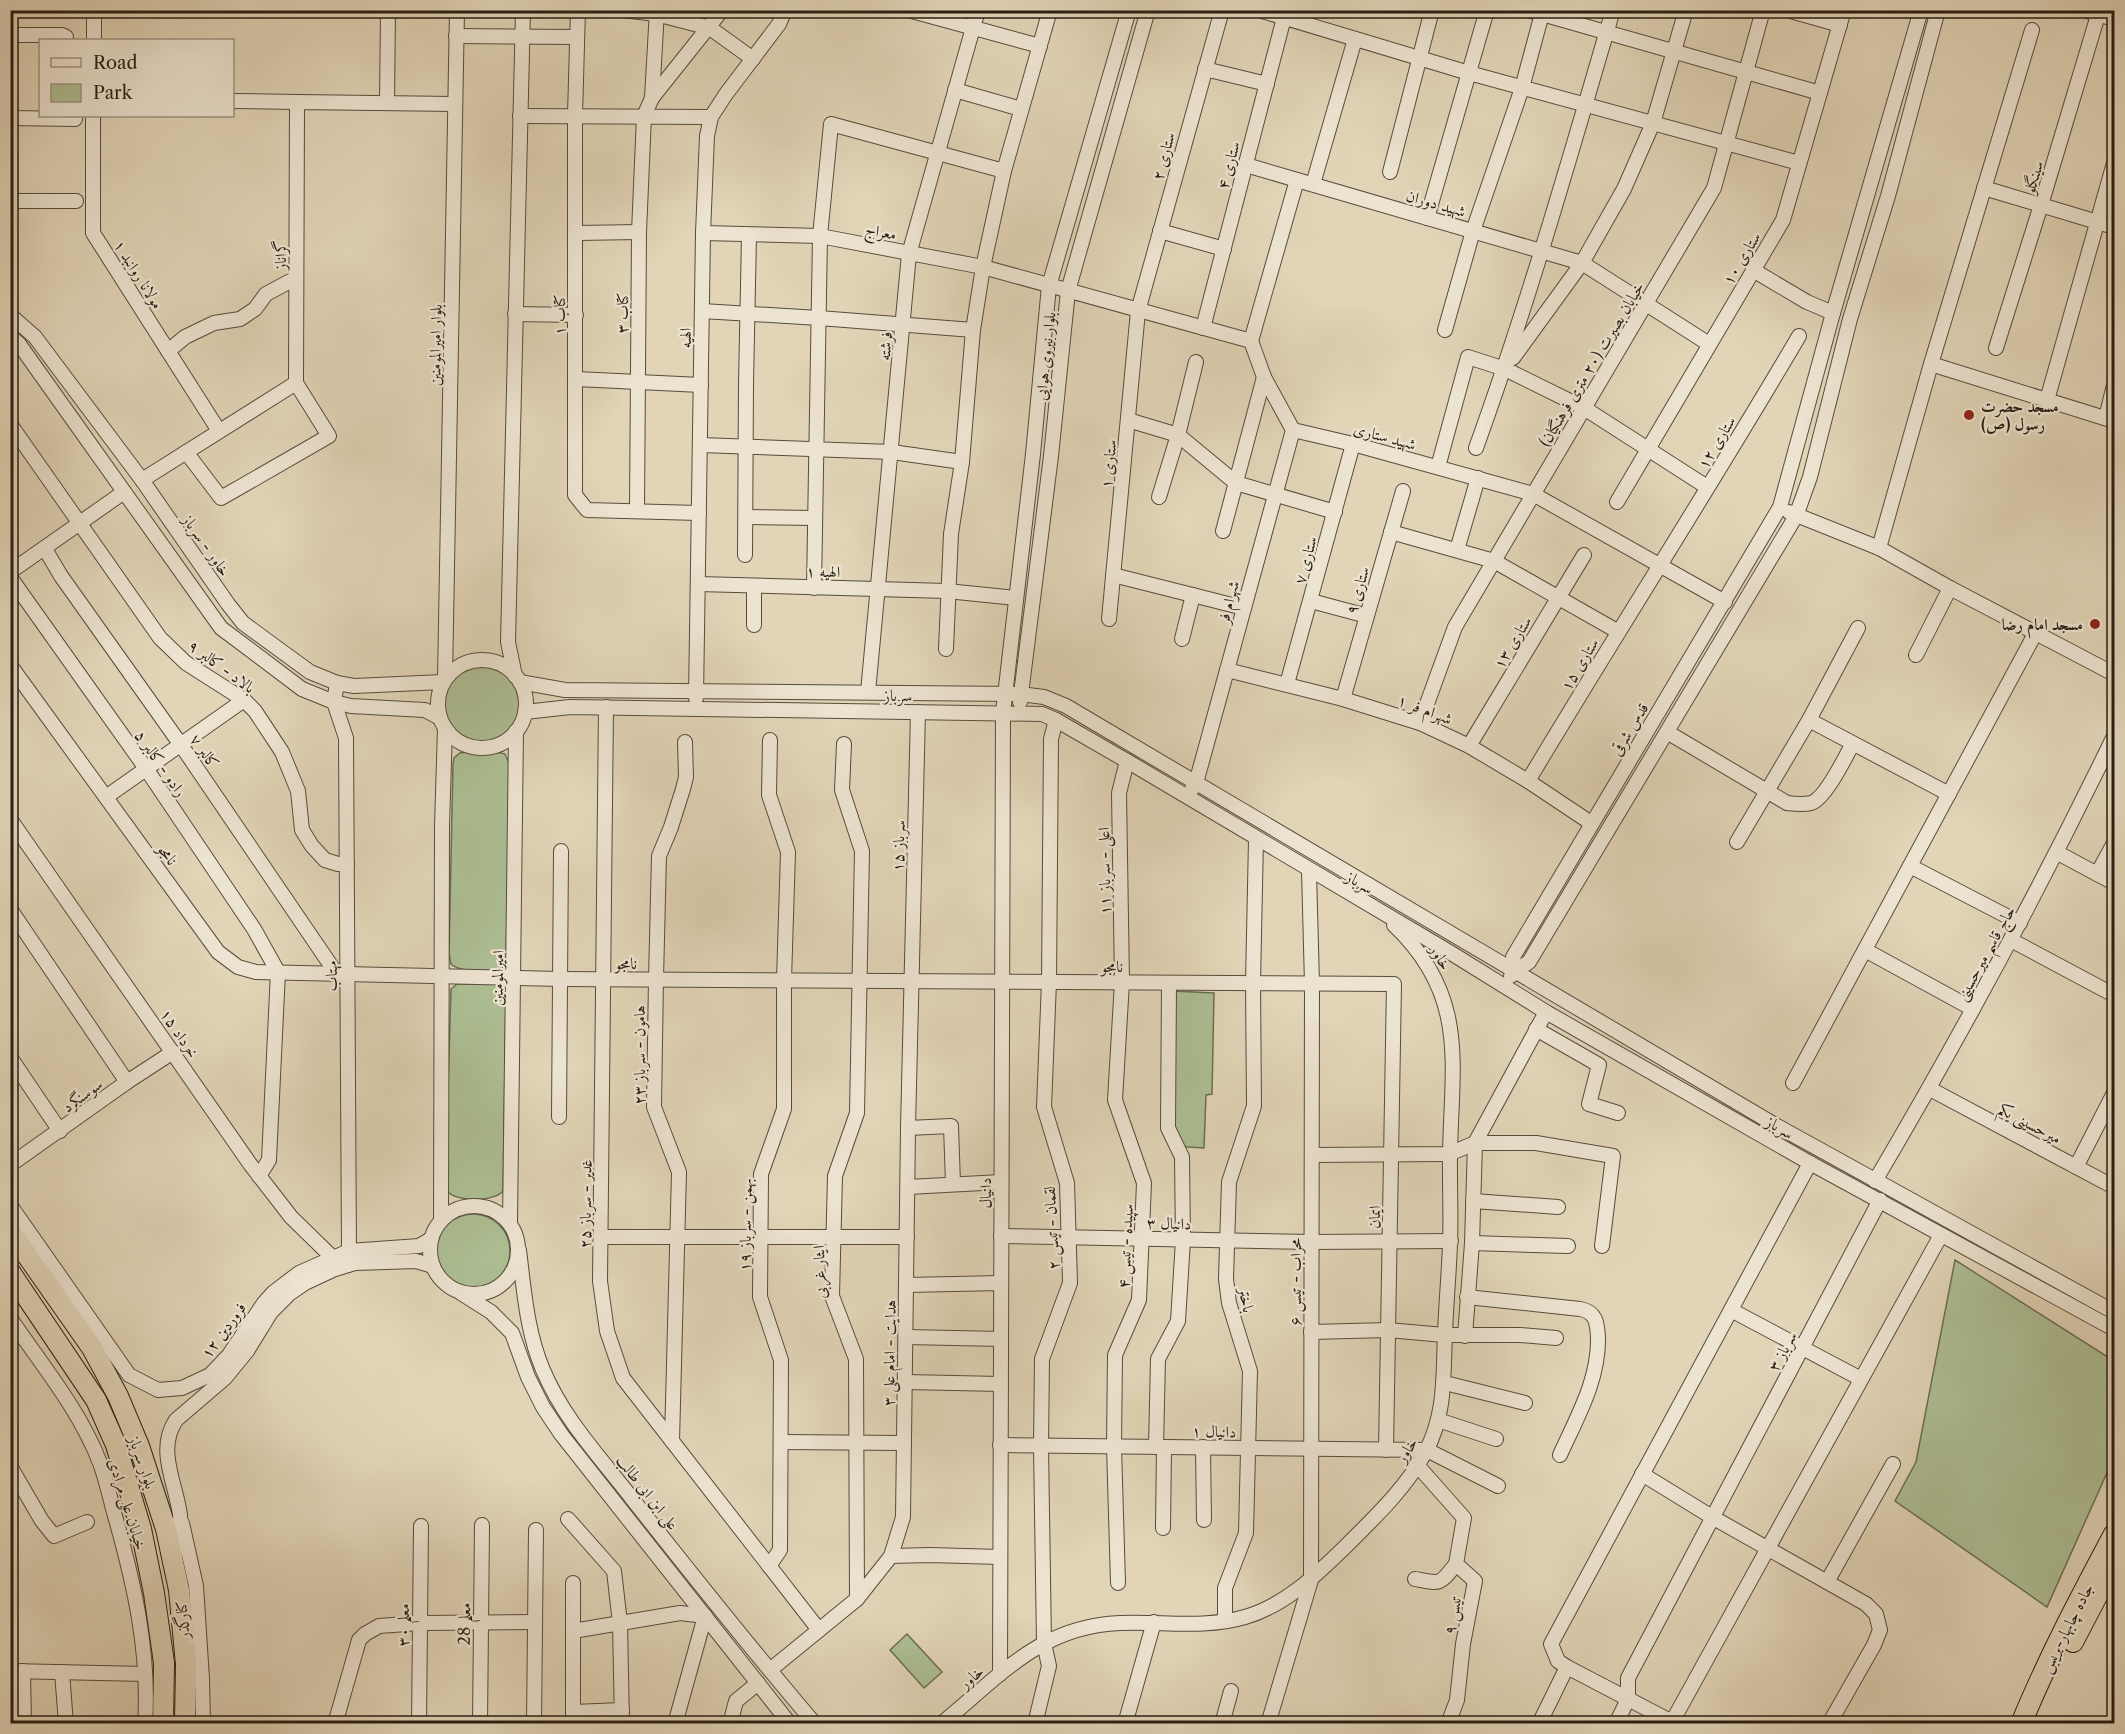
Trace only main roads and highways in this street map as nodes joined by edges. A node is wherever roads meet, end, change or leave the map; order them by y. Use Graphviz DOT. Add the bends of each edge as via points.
graph roads {
  1 [pos="10,1231"];
  2 [pos="10,1272"];
  3 [pos="2115,1534"];
  4 [pos="2115,1562"];
  5 [pos="186,1664"];
  6 [pos="202,1679"];
  7 [pos="163,1724"];
  8 [pos="185,1724"];
  9 [pos="2021,1724"];
  10 [pos="2035,1724"];
  1 -- 5 [label="highway, بلوار سرباز" via="92,1348 118,1396 166,1529 179,1590"];
  2 -- 7 [label="highway, بلوار سرباز" via="96,1400 116,1445 141,1529 154,1593 151,1638 164,1663"];
  3 -- 9 [label="highway, جاده چابهار-بریس"];
  4 -- 10 [label="highway, جاده چابهار-بریس"];
  5 -- 6 [label="highway"];
  5 -- 8 [label="highway, بلوار سرباز"];
}
